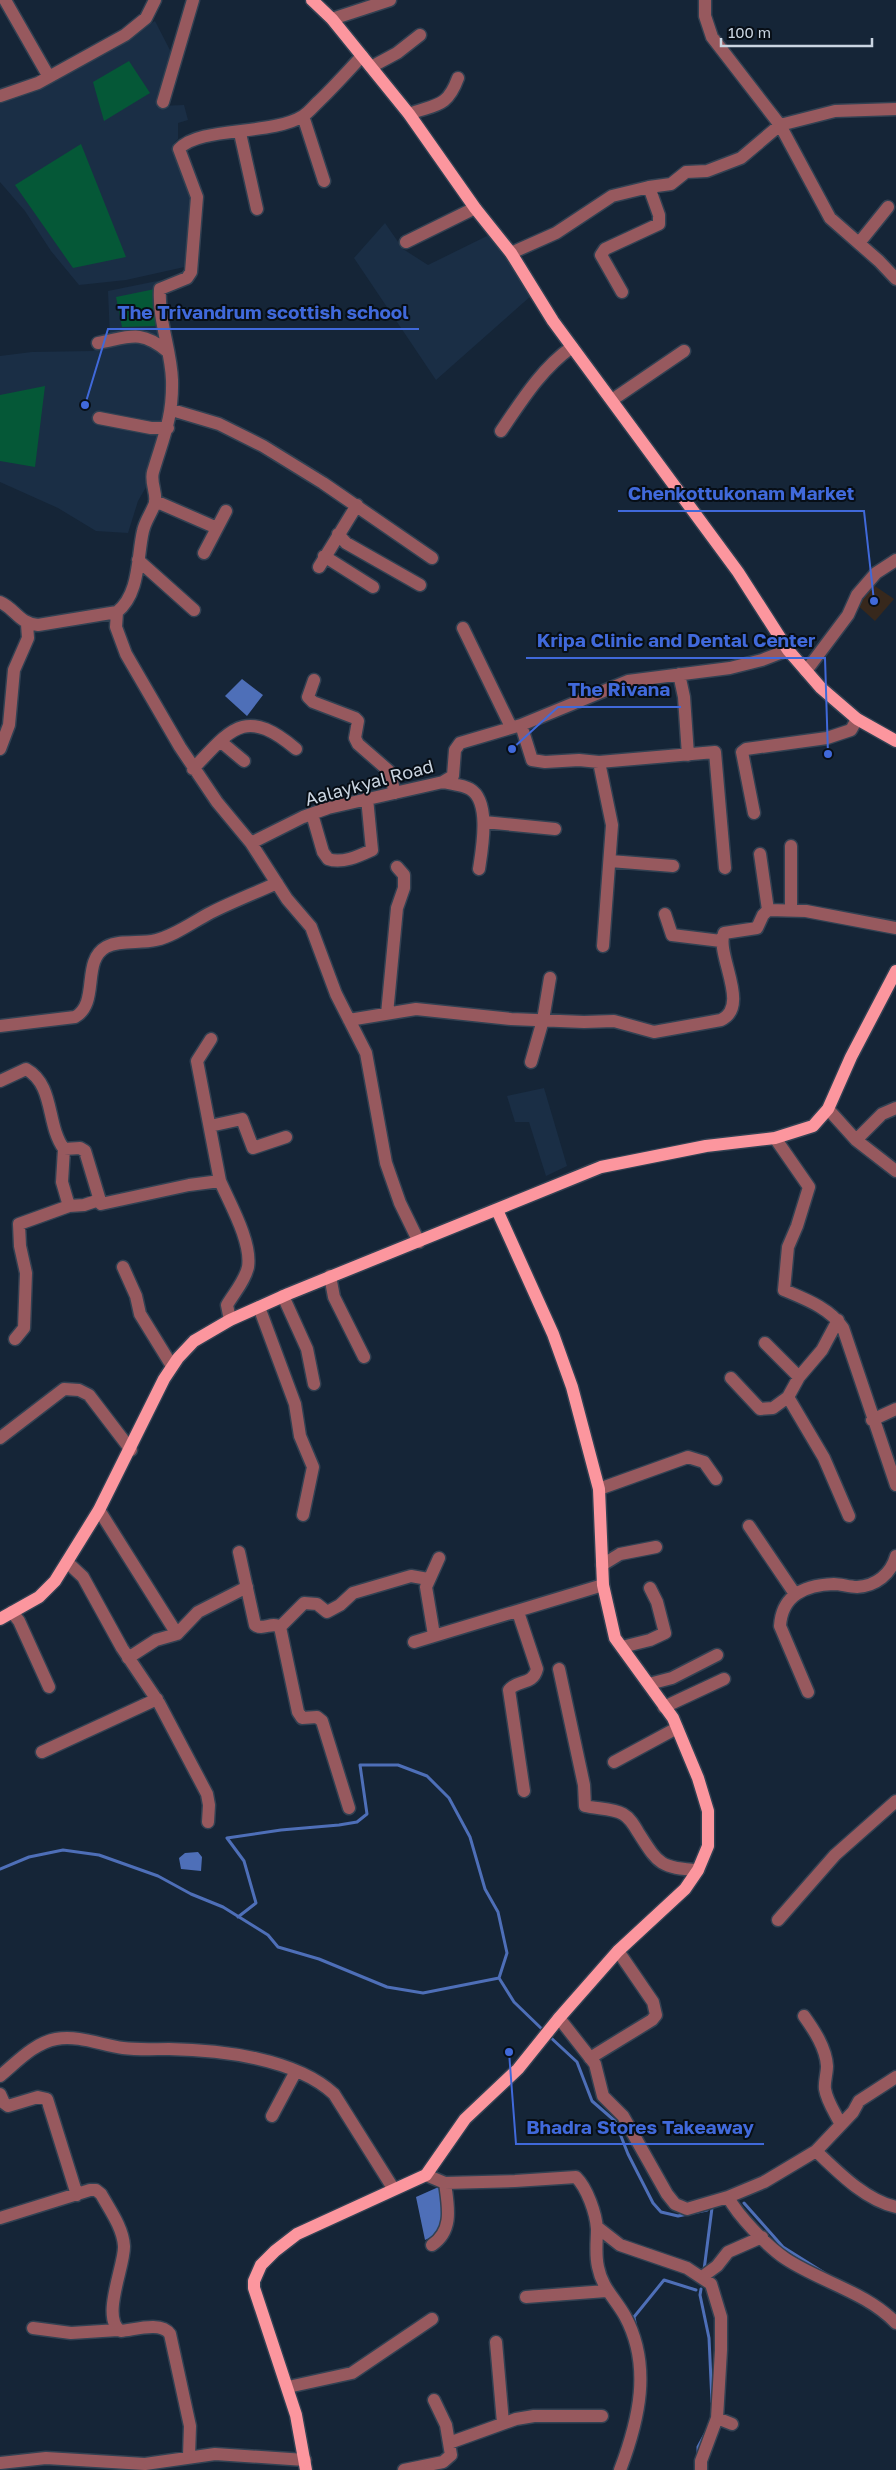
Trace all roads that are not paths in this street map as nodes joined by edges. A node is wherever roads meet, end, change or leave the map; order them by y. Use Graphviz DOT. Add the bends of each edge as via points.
graph roads {
  1 [pos="5,0"];
  2 [pos="155,0"];
  3 [pos="193,0"];
  4 [pos="312,0"];
  5 [pos="390,0"];
  6 [pos="705,0"];
  7 [pos="332,19"];
  8 [pos="420,35"];
  9 [pos="362,56"];
  10 [pos="371,67"];
  11 [pos="49,77"];
  12 [pos="458,78"];
  13 [pos="0,96"];
  14 [pos="163,102"];
  15 [pos="896,108"];
  16 [pos="409,114"];
  17 [pos="303,116"];
  18 [pos="780,125"];
  19 [pos="240,133"];
  20 [pos="324,181"];
  21 [pos="649,187"];
  22 [pos="888,207"];
  23 [pos="475,208"];
  24 [pos="257,209"];
  25 [pos="406,242"];
  26 [pos="859,244"];
  27 [pos="511,253"];
  28 [pos="896,278"];
  29 [pos="622,292"];
  30 [pos="98,343"];
  31 [pos="572,347"];
  32 [pos="167,350"];
  33 [pos="684,350"];
  34 [pos="612,400"];
  35 [pos="172,410"];
  36 [pos="99,418"];
  37 [pos="168,428"];
  38 [pos="501,430"];
  39 [pos="155,501"];
  40 [pos="357,505"];
  41 [pos="226,511"];
  42 [pos="217,528"];
  43 [pos="338,534"];
  44 [pos="204,553"];
  45 [pos="432,558"];
  46 [pos="138,560"];
  47 [pos="896,560"];
  48 [pos="420,584"];
  49 [pos="373,587"];
  50 [pos="0,602"];
  51 [pos="194,610"];
  52 [pos="117,612"];
  53 [pos="27,624"];
  54 [pos="463,628"];
  55 [pos="788,650"];
  56 [pos="806,672"];
  57 [pos="679,674"];
  58 [pos="314,680"];
  59 [pos="856,720"];
  60 [pos="516,726"];
  61 [pos="220,741"];
  62 [pos="896,741"];
  63 [pos="0,748"];
  64 [pos="296,749"];
  65 [pos="688,755"];
  66 [pos="244,761"];
  67 [pos="599,762"];
  68 [pos="193,769"];
  69 [pos="451,781"];
  70 [pos="395,793"];
  71 [pos="367,798"];
  72 [pos="754,813"];
  73 [pos="312,814"];
  74 [pos="484,822"];
  75 [pos="555,829"];
  76 [pos="251,844"];
  77 [pos="791,846"];
  78 [pos="760,854"];
  79 [pos="610,861"];
  80 [pos="673,866"];
  81 [pos="397,867"];
  82 [pos="725,868"];
  83 [pos="479,869"];
  84 [pos="277,884"];
  85 [pos="790,909"];
  86 [pos="768,910"];
  87 [pos="665,914"];
  88 [pos="896,928"];
  89 [pos="720,941"];
  90 [pos="603,946"];
  91 [pos="896,971"];
  92 [pos="550,978"];
  93 [pos="388,1014"];
  94 [pos="349,1020"];
  95 [pos="543,1020"];
  96 [pos="0,1026"];
  97 [pos="211,1039"];
  98 [pos="531,1062"];
  99 [pos="0,1081"];
  100 [pos="896,1108"];
  101 [pos="828,1109"];
  102 [pos="210,1126"];
  103 [pos="286,1137"];
  104 [pos="775,1138"];
  105 [pos="856,1140"];
  106 [pos="64,1149"];
  107 [pos="896,1171"];
  108 [pos="220,1181"];
  109 [pos="99,1200"];
  110 [pos="69,1206"];
  111 [pos="497,1210"];
  112 [pos="419,1242"];
  113 [pos="123,1267"];
  114 [pos="330,1276"];
  115 [pos="283,1296"];
  116 [pos="259,1307"];
  117 [pos="230,1320"];
  118 [pos="838,1320"];
  119 [pos="15,1339"];
  120 [pos="765,1343"];
  121 [pos="364,1357"];
  122 [pos="172,1366"];
  123 [pos="731,1378"];
  124 [pos="799,1378"];
  125 [pos="314,1384"];
  126 [pos="788,1397"];
  127 [pos="896,1409"];
  128 [pos="872,1420"];
  129 [pos="1,1434"];
  130 [pos="131,1450"];
  131 [pos="716,1479"];
  132 [pos="896,1485"];
  133 [pos="599,1489"];
  134 [pos="100,1510"];
  135 [pos="303,1515"];
  136 [pos="850,1516"];
  137 [pos="749,1526"];
  138 [pos="656,1547"];
  139 [pos="239,1552"];
  140 [pos="896,1556"];
  141 [pos="438,1558"];
  142 [pos="67,1562"];
  143 [pos="602,1566"];
  144 [pos="428,1579"];
  145 [pos="603,1586"];
  146 [pos="247,1587"];
  147 [pos="650,1588"];
  148 [pos="795,1594"];
  149 [pos="12,1612"];
  150 [pos="518,1612"];
  151 [pos="0,1619"];
  152 [pos="280,1626"];
  153 [pos="178,1634"];
  154 [pos="434,1635"];
  155 [pos="414,1642"];
  156 [pos="622,1647"];
  157 [pos="716,1655"];
  158 [pos="128,1658"];
  159 [pos="559,1668"];
  160 [pos="724,1679"];
  161 [pos="648,1684"];
  162 [pos="49,1687"];
  163 [pos="808,1692"];
  164 [pos="157,1700"];
  165 [pos="664,1706"];
  166 [pos="677,1728"];
  167 [pos="42,1752"];
  168 [pos="614,1762"];
  169 [pos="524,1791"];
  170 [pos="896,1801"];
  171 [pos="349,1808"];
  172 [pos="208,1822"];
  173 [pos="698,1870"];
  174 [pos="778,1920"];
  175 [pos="618,1951"];
  176 [pos="804,2016"];
  177 [pos="558,2018"];
  178 [pos="590,2058"];
  179 [pos="296,2071"];
  180 [pos="0,2076"];
  181 [pos="896,2077"];
  182 [pos="0,2094"];
  183 [pos="272,2116"];
  184 [pos="841,2125"];
  185 [pos="819,2154"];
  186 [pos="426,2175"];
  187 [pos="444,2183"];
  188 [pos="393,2188"];
  189 [pos="77,2194"];
  190 [pos="730,2199"];
  191 [pos="896,2207"];
  192 [pos="0,2218"];
  193 [pos="597,2227"];
  194 [pos="762,2237"];
  195 [pos="432,2245"];
  196 [pos="702,2277"];
  197 [pos="606,2291"];
  198 [pos="526,2297"];
  199 [pos="432,2319"];
  200 [pos="896,2323"];
  201 [pos="33,2328"];
  202 [pos="118,2330"];
  203 [pos="496,2342"];
  204 [pos="288,2387"];
  205 [pos="434,2400"];
  206 [pos="602,2416"];
  207 [pos="716,2418"];
  208 [pos="503,2423"];
  209 [pos="732,2424"];
  210 [pos="449,2443"];
  211 [pos="189,2456"];
  212 [pos="0,2463"];
  213 [pos="449,2464"];
  214 [pos="305,2465"];
  215 [pos="404,2470"];
  216 [pos="620,2470"];
  217 [pos="701,2470"];
  1 -- 11 [label="street"];
  2 -- 11 [label="street" via="146,18 125,35"];
  3 -- 14 [label="street"];
  4 -- 7 [label="main road"];
  5 -- 7 [label="street"];
  6 -- 18 [label="street" via="704,16 712,37"];
  7 -- 9 [label="main road"];
  8 -- 10 [label="street"];
  9 -- 10 [label="main road"];
  9 -- 17 [label="street" via="335,88"];
  10 -- 16 [label="main road"];
  11 -- 13 [label="street"];
  12 -- 16 [label="street" via="451,96 444,102"];
  15 -- 18 [label="street" via="835,111"];
  16 -- 23 [label="main road"];
  17 -- 19 [label="street" via="277,126"];
  17 -- 20 [label="street"];
  18 -- 21 [label="street" via="741,158 707,171 686,172 671,184"];
  18 -- 26 [label="street" via="830,218"];
  19 -- 24 [label="street"];
  19 -- 32 [label="street" via="202,136 184,143 179,149 197,197 191,272 187,278 160,290 161,326"];
  21 -- 27 [label="street" via="612,196 556,233"];
  21 -- 29 [label="street" via="659,224 605,250 601,255"];
  22 -- 26 [label="street"];
  23 -- 25 [label="street"];
  23 -- 27 [label="main road"];
  26 -- 28 [label="street"];
  27 -- 31 [label="main road"];
  30 -- 32 [label="street" via="142,336"];
  31 -- 34 [label="main road"];
  31 -- 38 [label="street" via="537,379"];
  32 -- 35 [label="street" via="172,378"];
  33 -- 34 [label="street"];
  34 -- 55 [label="main road" via="738,572"];
  35 -- 37 [label="street"];
  35 -- 40 [label="street" via="219,424 249,438"];
  36 -- 37 [label="street"];
  37 -- 39 [label="street" via="152,475"];
  39 -- 42 [label="street"];
  39 -- 46 [label="street" via="143,529"];
  40 -- 43 [label="street"];
  40 -- 45 [label="street"];
  41 -- 42 [label="street"];
  42 -- 44 [label="street"];
  43 -- 48 [label="street" via="346,543"];
  43 -- 49 [label="street" via="321,561"];
  46 -- 51 [label="street"];
  46 -- 52 [label="street" via="133,587 125,605"];
  47 -- 56 [label="street" via="876,573 858,595 848,615"];
  50 -- 53 [label="street"];
  52 -- 53 [label="street" via="53,624"];
  52 -- 68 [label="street" via="116,627 126,654"];
  53 -- 63 [label="street" via="28,638 14,670 9,725"];
  54 -- 60 [label="street"];
  55 -- 56 [label="main road"];
  55 -- 57 [label="street, Aalaykyal Road" via="730,668"];
  56 -- 59 [label="main road"];
  57 -- 60 [label="street, Aalaykyal Road" via="628,681"];
  57 -- 65 [label="street"];
  58 -- 70 [label="street" via="308,697 358,721 358,744 389,771"];
  59 -- 62 [label="main road"];
  59 -- 72 [label="street" via="851,730 827,738 742,752"];
  60 -- 67 [label="street" via="532,760"];
  60 -- 69 [label="street, Aalaykyal Road" via="460,743"];
  61 -- 64 [label="street" via="233,729 252,726 272,731"];
  61 -- 66 [label="street"];
  61 -- 68 [label="street"];
  65 -- 67 [label="street"];
  65 -- 82 [label="street" via="715,752"];
  67 -- 79 [label="street" via="612,825"];
  68 -- 76 [label="street"];
  69 -- 70 [label="street, Aalaykyal Road"];
  69 -- 74 [label="street" via="475,793"];
  70 -- 71 [label="street, Aalaykyal Road"];
  71 -- 73 [label="street, Aalaykyal Road"];
  71 -- 73 [label="street" via="372,850 360,856 338,861 328,859"];
  73 -- 76 [label="street, Aalaykyal Road"];
  74 -- 75 [label="street"];
  74 -- 83 [label="street"];
  76 -- 84 [label="street"];
  77 -- 85 [label="street"];
  78 -- 86 [label="street"];
  79 -- 80 [label="street"];
  79 -- 90 [label="street"];
  81 -- 93 [label="street" via="404,875 404,888 397,908"];
  84 -- 94 [label="street" via="311,926"];
  84 -- 96 [label="street" via="156,940 106,947 95,962 87,1006 75,1017"];
  85 -- 86 [label="street"];
  85 -- 88 [label="street"];
  86 -- 89 [label="street" via="757,928 724,933"];
  87 -- 89 [label="street" via="672,935"];
  89 -- 95 [label="street" via="733,999 732,1012 722,1020 654,1032 614,1021"];
  91 -- 101 [label="main road"];
  92 -- 95 [label="street"];
  93 -- 94 [label="street"];
  93 -- 95 [label="street" via="416,1009"];
  94 -- 112 [label="street" via="366,1053 386,1163"];
  95 -- 98 [label="street"];
  97 -- 102 [label="street" via="197,1061"];
  99 -- 106 [label="street" via="26,1069 36,1075 44,1087 58,1140"];
  100 -- 105 [label="street" via="882,1114"];
  101 -- 104 [label="main road" via="813,1126"];
  101 -- 105 [label="street"];
  102 -- 103 [label="street" via="242,1119 253,1148"];
  102 -- 108 [label="street"];
  104 -- 111 [label="main road" via="706,1146 601,1167"];
  104 -- 118 [label="street" via="809,1186 798,1226 788,1247 784,1290"];
  105 -- 107 [label="street"];
  106 -- 109 [label="street" via="80,1148 85,1151"];
  106 -- 110 [label="street" via="62,1182"];
  108 -- 109 [label="street" via="106,1204"];
  108 -- 117 [label="street" via="247,1249 248,1267 227,1305"];
  109 -- 110 [label="street"];
  110 -- 119 [label="street" via="19,1224 26,1274 24,1328"];
  111 -- 112 [label="main road"];
  111 -- 133 [label="main road" via="564,1362"];
  112 -- 114 [label="main road"];
  113 -- 122 [label="street" via="140,1314"];
  114 -- 115 [label="main road"];
  114 -- 121 [label="street" via="334,1297"];
  115 -- 116 [label="main road"];
  115 -- 125 [label="street" via="306,1349"];
  116 -- 117 [label="main road"];
  116 -- 135 [label="street" via="296,1404 300,1436 313,1467"];
  117 -- 122 [label="main road" via="194,1342"];
  118 -- 124 [label="street" via="822,1350"];
  118 -- 128 [label="street"];
  120 -- 124 [label="street"];
  122 -- 130 [label="main road"];
  123 -- 126 [label="street" via="760,1409 773,1408"];
  124 -- 126 [label="street"];
  126 -- 136 [label="street" via="824,1458"];
  127 -- 128 [label="street"];
  128 -- 132 [label="street"];
  129 -- 130 [label="street" via="64,1389 79,1390 89,1396"];
  130 -- 134 [label="main road"];
  131 -- 133 [label="street" via="704,1462 688,1457"];
  133 -- 143 [label="main road"];
  134 -- 142 [label="main road"];
  134 -- 153 [label="street"];
  137 -- 148 [label="street"];
  138 -- 143 [label="street" via="620,1554"];
  139 -- 146 [label="street"];
  140 -- 148 [label="street" via="889,1571 866,1585 817,1586"];
  141 -- 144 [label="street"];
  142 -- 149 [label="main road" via="39,1597"];
  142 -- 158 [label="street" via="83,1577"];
  143 -- 145 [label="main road"];
  144 -- 152 [label="street" via="410,1576 354,1592 327,1612 317,1604 304,1603"];
  144 -- 154 [label="street" via="427,1600"];
  145 -- 150 [label="street"];
  145 -- 156 [label="main road" via="616,1638"];
  146 -- 152 [label="street" via="255,1625 261,1628 275,1624"];
  146 -- 153 [label="street" via="198,1612"];
  147 -- 156 [label="street" via="665,1633"];
  148 -- 163 [label="street" via="786,1603 780,1626"];
  149 -- 151 [label="main road"];
  149 -- 162 [label="street"];
  150 -- 154 [label="street"];
  150 -- 169 [label="street" via="536,1669 530,1680 508,1690"];
  152 -- 171 [label="street" via="298,1712 302,1718 317,1717 322,1721"];
  153 -- 158 [label="street" via="156,1640"];
  154 -- 155 [label="street"];
  156 -- 161 [label="main road"];
  157 -- 161 [label="street" via="672,1678"];
  158 -- 164 [label="street"];
  159 -- 173 [label="street" via="584,1785 585,1806 622,1813 662,1865"];
  160 -- 165 [label="street"];
  161 -- 165 [label="main road"];
  164 -- 167 [label="street"];
  164 -- 172 [label="street" via="207,1794"];
  165 -- 166 [label="main road"];
  166 -- 168 [label="street"];
  166 -- 173 [label="main road" via="708,1811 708,1846"];
  170 -- 174 [label="street" via="835,1855"];
  173 -- 175 [label="main road" via="685,1889"];
  175 -- 177 [label="main road"];
  175 -- 178 [label="street" via="653,2002 656,2015"];
  176 -- 184 [label="street" via="823,2051 827,2065 824,2088"];
  177 -- 178 [label="street"];
  177 -- 186 [label="main road" via="518,2069 465,2119"];
  178 -- 190 [label="street" via="595,2064 603,2096 623,2116 675,2204 687,2209"];
  179 -- 180 [label="street" via="213,2052 124,2048 81,2039 57,2039 31,2050"];
  179 -- 183 [label="street"];
  179 -- 188 [label="street" via="323,2084 334,2094"];
  181 -- 184 [label="street" via="859,2100"];
  182 -- 189 [label="street" via="8,2106 38,2097 47,2099"];
  184 -- 185 [label="street"];
  185 -- 190 [label="street"];
  185 -- 191 [label="street" via="882,2204"];
  186 -- 187 [label="street"];
  186 -- 188 [label="main road"];
  187 -- 193 [label="street" via="576,2177 582,2182"];
  187 -- 195 [label="street" via="448,2222 441,2239"];
  188 -- 204 [label="main road" via="297,2234 256,2272 254,2288"];
  189 -- 192 [label="street"];
  189 -- 202 [label="street" via="96,2190 101,2194 122,2233 124,2252 113,2316"];
  190 -- 194 [label="street"];
  193 -- 196 [label="street" via="620,2245 687,2268"];
  193 -- 197 [label="street" via="598,2268"];
  194 -- 196 [label="street" via="728,2252"];
  194 -- 200 [label="street" via="786,2259 849,2290"];
  196 -- 207 [label="street" via="711,2284 721,2317"];
  197 -- 198 [label="street"];
  197 -- 216 [label="street" via="624,2315 637,2342 641,2374 639,2411"];
  199 -- 204 [label="street" via="352,2373"];
  201 -- 202 [label="street" via="71,2332"];
  202 -- 211 [label="street" via="157,2328 170,2334 190,2426"];
  203 -- 208 [label="street"];
  204 -- 214 [label="main road"];
  205 -- 210 [label="street" via="446,2425"];
  206 -- 208 [label="street" via="534,2416"];
  207 -- 209 [label="street"];
  207 -- 217 [label="street"];
  208 -- 210 [label="street"];
  210 -- 213 [label="street"];
  211 -- 212 [label="street" via="145,2464 46,2458"];
  211 -- 214 [label="street" via="253,2455"];
  213 -- 215 [label="street"];
}
